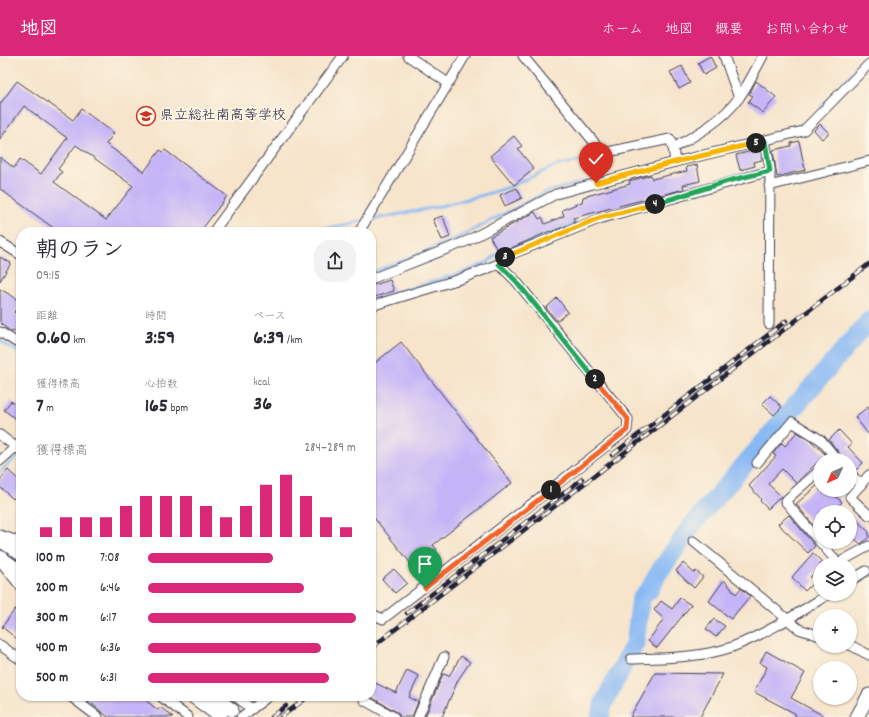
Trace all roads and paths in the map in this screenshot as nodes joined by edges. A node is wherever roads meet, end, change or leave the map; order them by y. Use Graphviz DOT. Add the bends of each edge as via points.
graph roads {
  1 [pos="343,56"];
  2 [pos="408,56"];
  3 [pos="465,56"];
  4 [pos="523,56"];
  5 [pos="724,56"];
  6 [pos="763,56"];
  7 [pos="869,64"];
  8 [pos="448,83"];
  9 [pos="739,98"];
  10 [pos="765,141"];
  11 [pos="674,156"];
  12 [pos="869,161"];
  13 [pos="770,171"];
  14 [pos="770,186"];
  15 [pos="217,227"];
  16 [pos="362,227"];
  17 [pos="0,242"];
  18 [pos="16,252"];
  19 [pos="499,264"];
  20 [pos="376,277"];
  21 [pos="376,305"];
  22 [pos="769,324"];
  23 [pos="0,332"];
  24 [pos="16,342"];
  25 [pos="0,436"];
  26 [pos="16,446"];
  27 [pos="16,450"];
  28 [pos="831,453"];
  29 [pos="0,461"];
  30 [pos="758,463"];
  31 [pos="813,476"];
  32 [pos="869,476"];
  33 [pos="857,481"];
  34 [pos="861,485"];
  35 [pos="869,514"];
  36 [pos="813,534"];
  37 [pos="0,536"];
  38 [pos="0,540"];
  39 [pos="16,541"];
  40 [pos="693,541"];
  41 [pos="869,546"];
  42 [pos="826,549"];
  43 [pos="16,551"];
  44 [pos="0,557"];
  45 [pos="0,561"];
  46 [pos="16,568"];
  47 [pos="866,571"];
  48 [pos="857,577"];
  49 [pos="16,581"];
  50 [pos="818,601"];
  51 [pos="376,616"];
  52 [pos="788,620"];
  53 [pos="813,634"];
  54 [pos="0,645"];
  55 [pos="857,648"];
  56 [pos="869,654"];
  57 [pos="16,656"];
  58 [pos="444,657"];
  59 [pos="631,659"];
  60 [pos="869,695"];
  61 [pos="77,701"];
  62 [pos="167,701"];
  63 [pos="202,701"];
  64 [pos="218,701"];
  65 [pos="242,701"];
  66 [pos="262,701"];
  67 [pos="366,701"];
  68 [pos="252,709"];
  69 [pos="231,715"];
  70 [pos="98,717"];
  71 [pos="188,717"];
  72 [pos="394,717"];
  73 [pos="418,717"];
  74 [pos="857,717"];
  1 -- 15 [label="street"];
  2 -- 8 [label="street"];
  3 -- 8 [label="street"];
  4 -- 11 [label="street" via="604,153 670,139"];
  5 -- 9 [label="street"];
  6 -- 9 [label="street"];
  7 -- 10 [label="street" via="803,131"];
  8 -- 16 [label="street"];
  9 -- 11 [label="street"];
  10 -- 11 [label="street"];
  10 -- 13 [label="street"];
  11 -- 20 [label="street" via="556,194 467,241"];
  12 -- 14 [label="street"];
  13 -- 14 [label="street"];
  13 -- 19 [label="street" via="599,218 502,258"];
  14 -- 22 [label="street"];
  17 -- 18 [label="street"];
  19 -- 21 [label="street" via="460,280"];
  19 -- 51 [label="street" via="516,281 628,419 627,430 383,619"];
  23 -- 24 [label="street"];
  25 -- 26 [label="street"];
  27 -- 29 [label="street"];
  28 -- 30 [label="street" via="821,440 792,422"];
  31 -- 36 [label="street" via="785,501"];
  32 -- 34 [label="street"];
  33 -- 34 [label="street"];
  34 -- 35 [label="street" via="850,497"];
  37 -- 39 [label="street"];
  38 -- 43 [label="street"];
  40 -- 52 [label="street"];
  41 -- 42 [label="street" via="838,563"];
  44 -- 46 [label="street"];
  45 -- 49 [label="street"];
  47 -- 48 [label="street"];
  50 -- 52 [label="street"];
  52 -- 53 [label="street" via="799,629"];
  52 -- 59 [label="street" via="731,647 680,658"];
  54 -- 57 [label="street"];
  55 -- 56 [label="street"];
  58 -- 73 [label="street"];
  60 -- 74 [label="street"];
  61 -- 70 [label="street"];
  62 -- 71 [label="street"];
  63 -- 69 [label="street"];
  64 -- 69 [label="street"];
  65 -- 68 [label="street"];
  66 -- 68 [label="street"];
  67 -- 72 [label="street"];
  68 -- 69 [label="street"];
}
